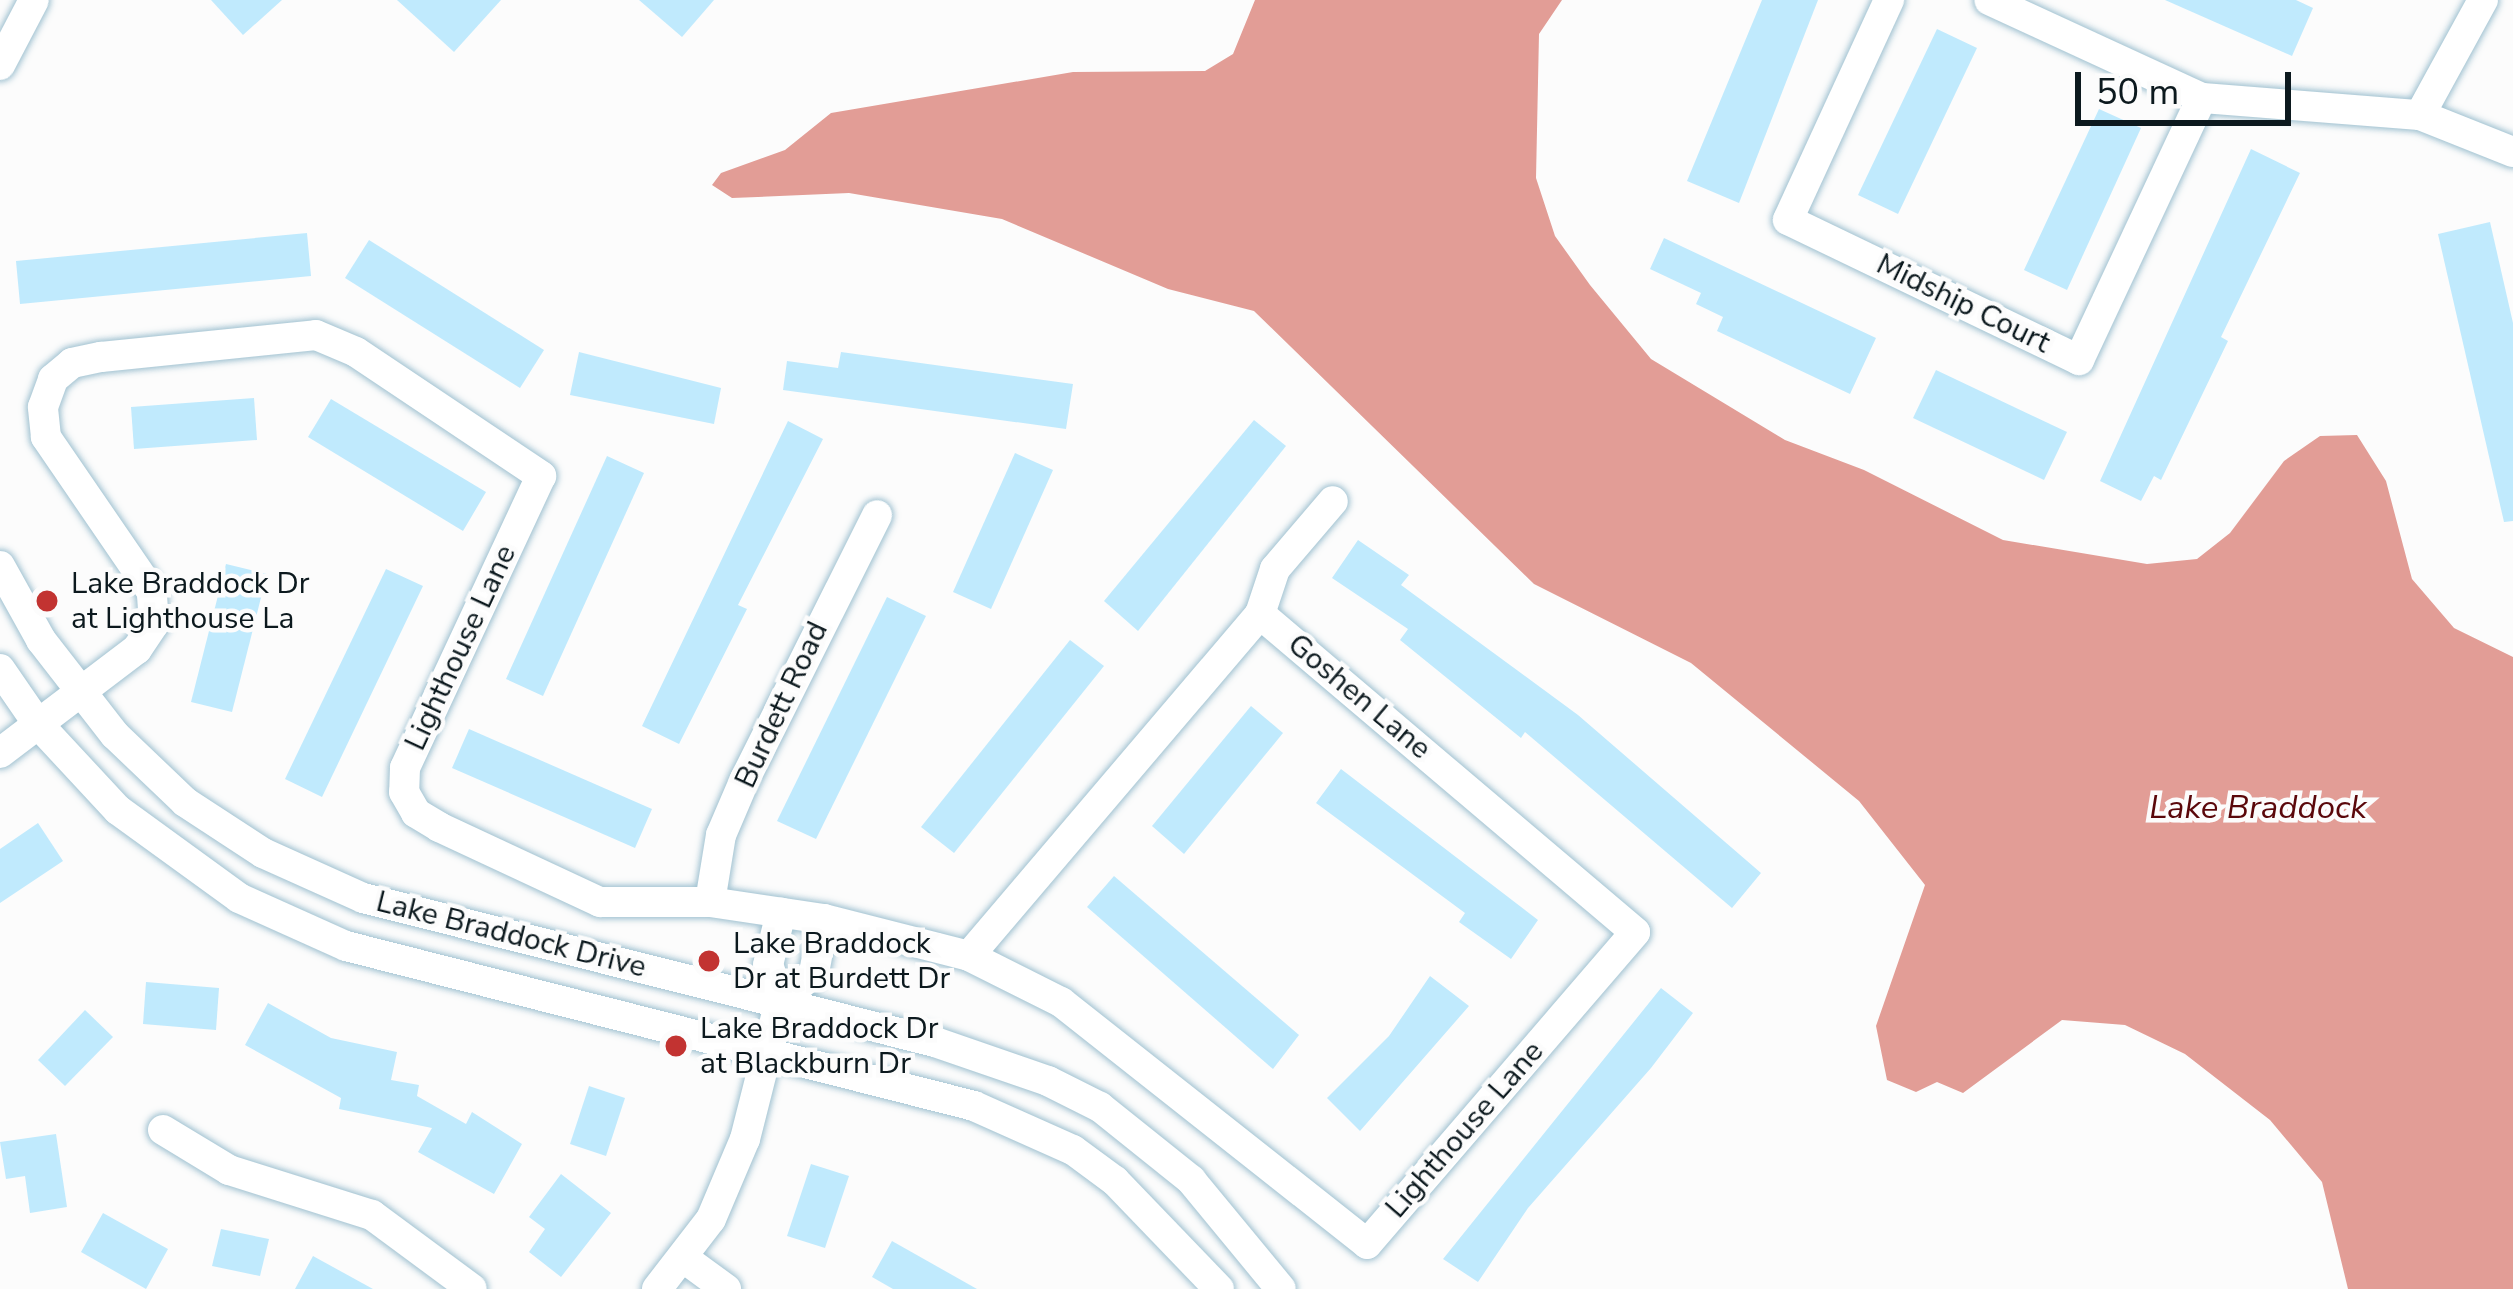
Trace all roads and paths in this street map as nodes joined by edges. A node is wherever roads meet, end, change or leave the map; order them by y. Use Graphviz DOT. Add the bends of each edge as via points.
graph roads {
  1 [pos="34,0"];
  2 [pos="1889,0"];
  3 [pos="1989,0"];
  4 [pos="2483,0"];
  5 [pos="0,65"];
  6 [pos="2202,98"];
  7 [pos="2420,115"];
  8 [pos="2513,152"];
  9 [pos="1333,501"];
  10 [pos="877,515"];
  11 [pos="0,566"];
  12 [pos="1260,614"];
  13 [pos="0,669"];
  14 [pos="79,693"];
  15 [pos="38,724"];
  16 [pos="0,753"];
  17 [pos="710,902"];
  18 [pos="782,913"];
  19 [pos="824,919"];
  20 [pos="1635,932"];
  21 [pos="969,956"];
  22 [pos="780,1001"];
  23 [pos="768,1052"];
  24 [pos="163,1130"];
  25 [pos="685,1259"];
  26 [pos="472,1289"];
  27 [pos="657,1289"];
  28 [pos="725,1289"];
  29 [pos="1220,1289"];
  30 [pos="1281,1289"];
  1 -- 5 [label="street"];
  2 -- 6 [label="street, Midship Court" via="1788,220 2079,359"];
  3 -- 6 [label="street"];
  4 -- 7 [label="street"];
  6 -- 7 [label="street"];
  7 -- 8 [label="street"];
  9 -- 12 [label="street" via="1276,569"];
  10 -- 17 [label="street, Burdett Road" via="745,779 721,835"];
  11 -- 14 [label="street, Lake Braddock Drive"];
  12 -- 20 [label="street, Goshen Lane"];
  12 -- 21 [label="street, Goshen Lane"];
  13 -- 15 [label="street, Lake Braddock Drive"];
  14 -- 15 [label="street, Lighthouse Lane"];
  14 -- 17 [label="street, Lighthouse Lane" via="137,649 154,624 152,592 46,436 43,407 53,379 72,363 101,357 316,335 356,352 542,476 405,768 404,792 416,813 601,902"];
  14 -- 22 [label="street, Lake Braddock Drive" via="185,802 317,879 431,916"];
  15 -- 16 [label="street, Lighthouse Lane"];
  15 -- 23 [label="street, Lake Braddock Drive" via="153,842 296,926 418,965"];
  17 -- 18 [label="street, Lighthouse Lane"];
  18 -- 19 [label="street, Lighthouse Lane"];
  18 -- 22 [label="street" via="768,965"];
  19 -- 21 [label="street, Lighthouse Lane"];
  19 -- 22 [label="street" via="814,973"];
  20 -- 21 [label="street, Lighthouse Lane" via="1367,1244 1061,1002"];
  22 -- 23 [label="street"];
  22 -- 30 [label="street, Lake Braddock Drive" via="991,1058 1100,1107 1191,1180"];
  23 -- 25 [label="street" via="729,1179"];
  23 -- 29 [label="street, Lake Braddock Drive" via="974,1106 1073,1150 1156,1217"];
  24 -- 26 [label="street" via="230,1170 372,1215"];
  25 -- 27 [label="street"];
  25 -- 28 [label="street"];
}
